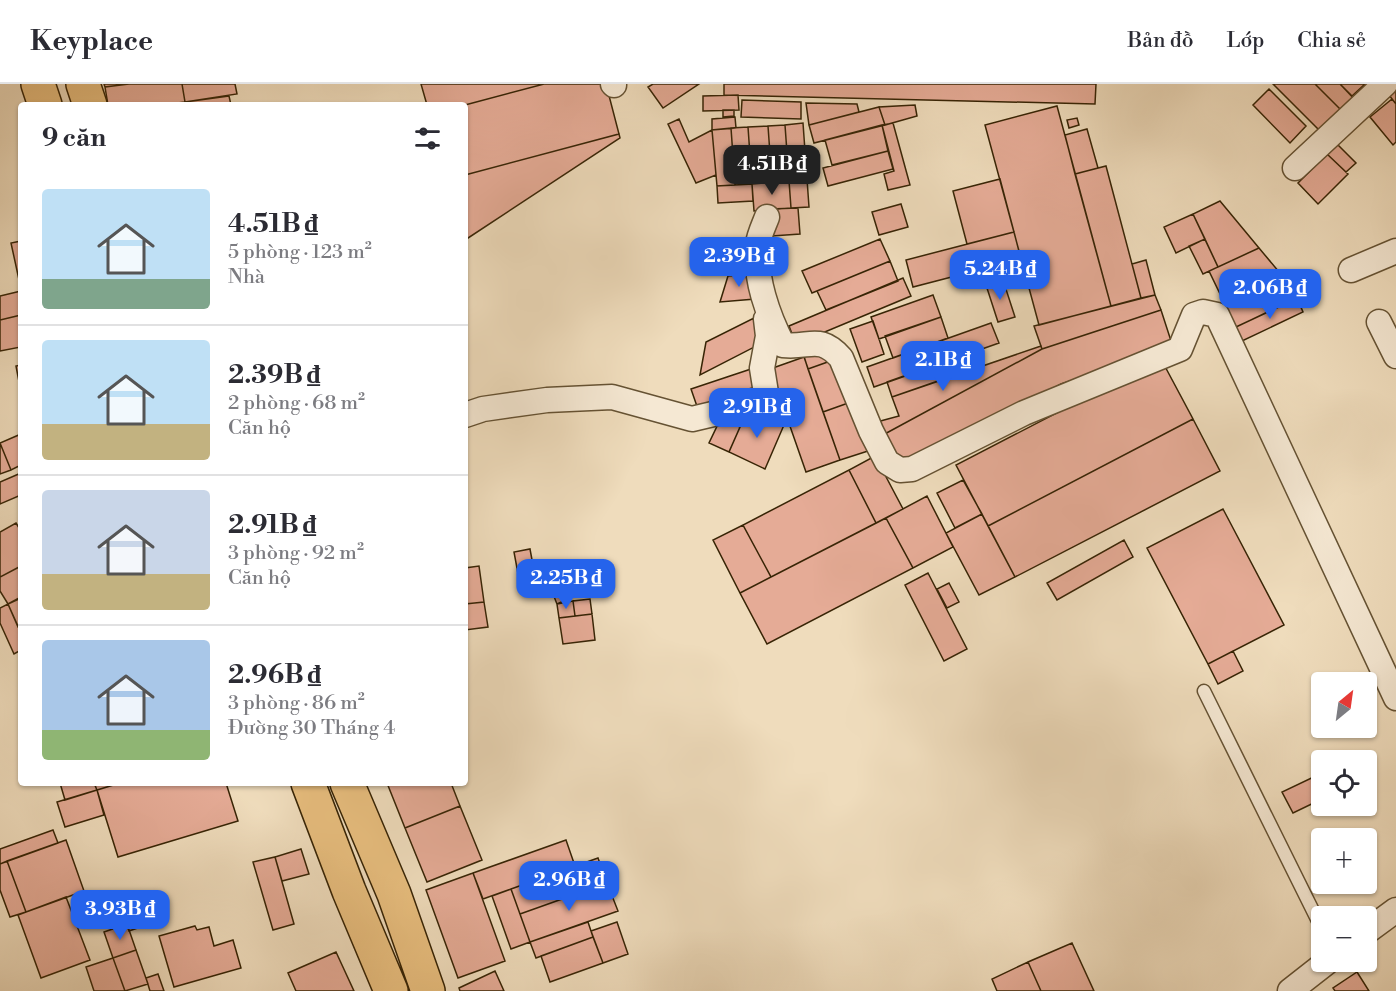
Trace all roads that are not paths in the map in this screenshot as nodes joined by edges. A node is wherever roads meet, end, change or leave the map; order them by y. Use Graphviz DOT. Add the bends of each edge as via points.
graph roads {
  1 [pos="38,84"];
  2 [pos="82,84"];
  3 [pos="1385,84"];
  4 [pos="44,102"];
  5 [pos="89,102"];
  6 [pos="1295,168"];
  7 [pos="767,217"];
  8 [pos="1396,251"];
  9 [pos="1351,270"];
  10 [pos="768,314"];
  11 [pos="1379,322"];
  12 [pos="1396,356"];
  13 [pos="468,414"];
  14 [pos="1204,691"];
  15 [pos="1396,698"];
  16 [pos="309,786"];
  17 [pos="348,786"];
  18 [pos="1311,907"];
  19 [pos="1396,910"];
  20 [pos="1377,924"];
  21 [pos="1314,972"];
  22 [pos="391,991"];
  23 [pos="428,991"];
  24 [pos="1290,991"];
  1 -- 4 [label="main road"];
  2 -- 5 [label="main road"];
  3 -- 6 [label="street"];
  7 -- 10 [label="street" via="758,242 758,264"];
  8 -- 9 [label="street"];
  10 -- 13 [label="street" via="768,342 762,368 766,393 730,410 692,419 612,397 547,400"];
  10 -- 15 [label="street" via="783,345 824,343 841,358 887,462 900,470 912,469 1024,413 1180,349 1194,315 1217,315"];
  11 -- 12 [label="street"];
  14 -- 18 [label="lane"];
  16 -- 22 [label="main road"];
  17 -- 23 [label="main road" via="394,894"];
  19 -- 20 [label="street"];
  21 -- 24 [label="street"];
}
